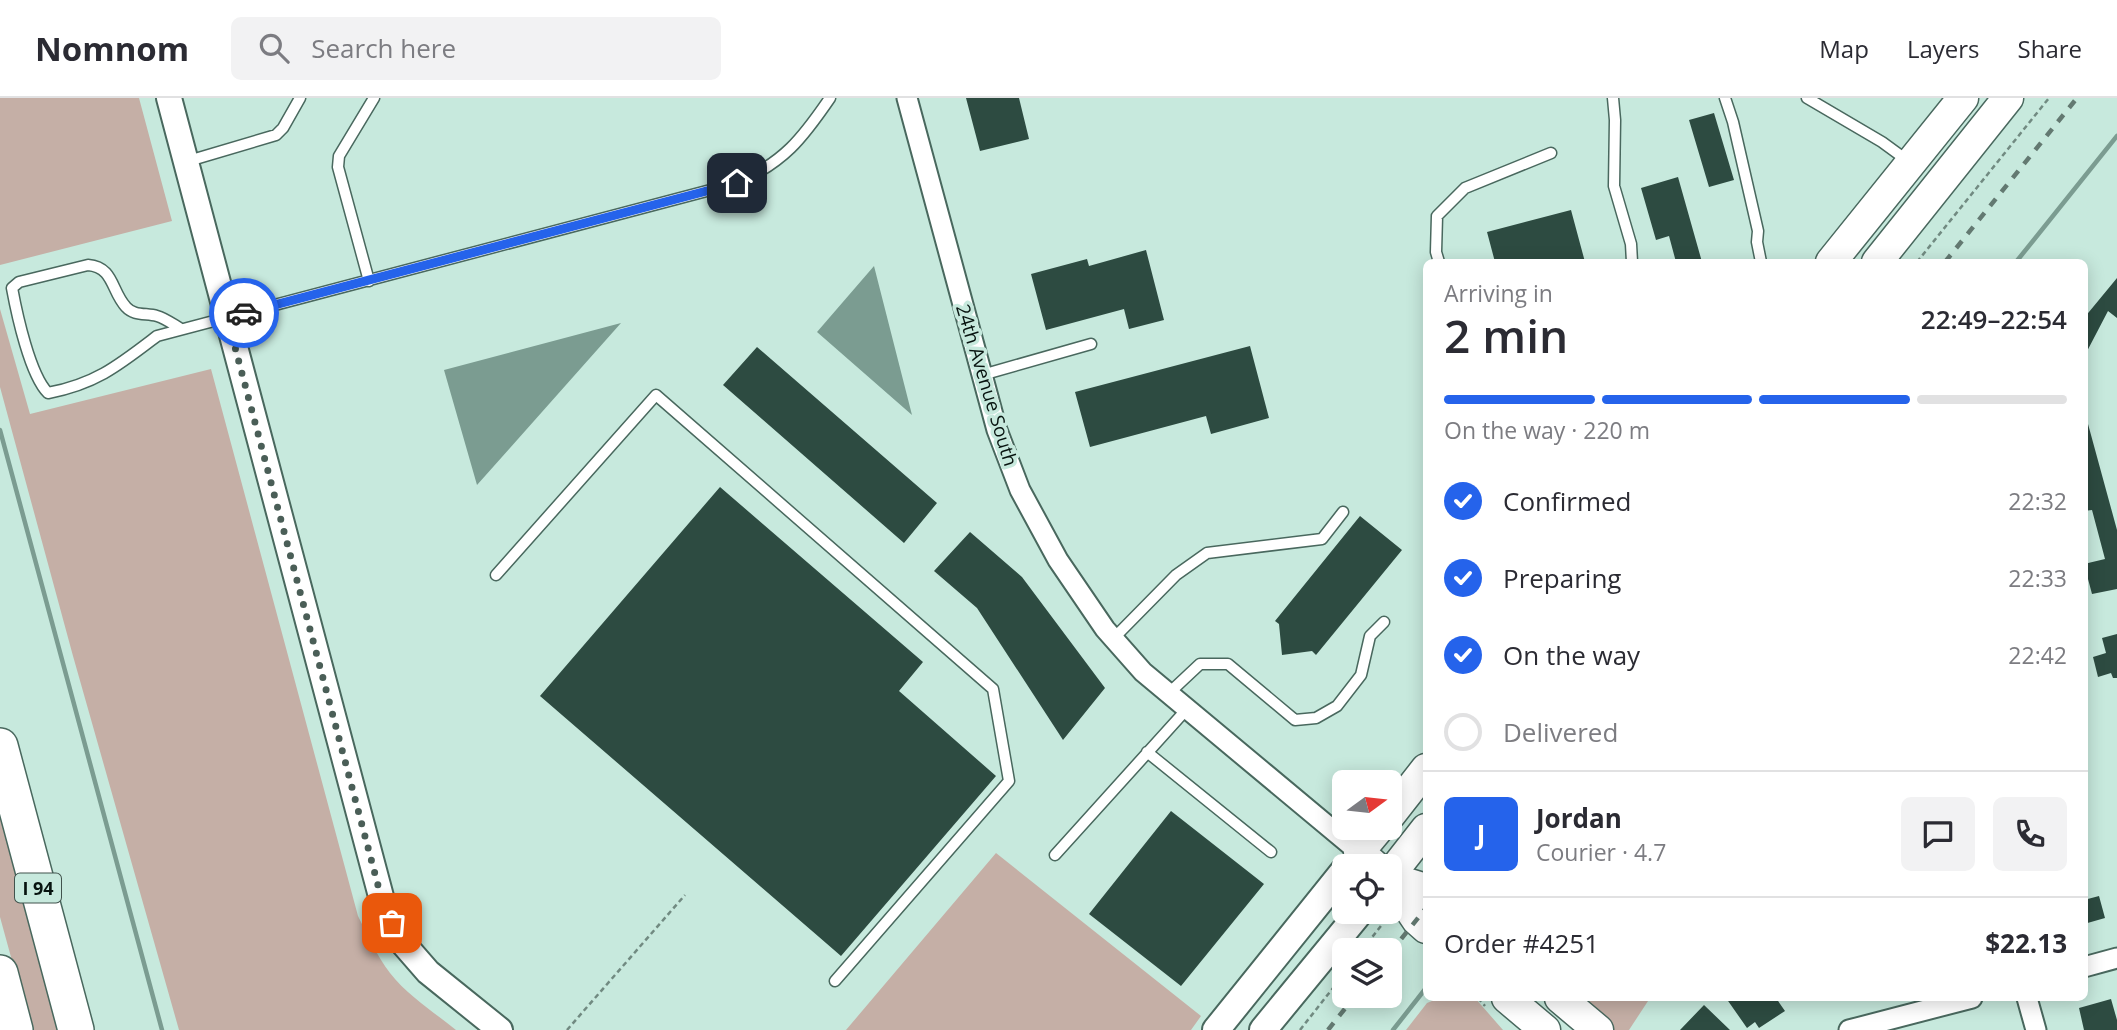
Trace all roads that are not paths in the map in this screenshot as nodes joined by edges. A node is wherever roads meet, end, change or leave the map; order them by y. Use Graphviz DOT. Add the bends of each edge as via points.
graph roads {
  1 [pos="169,98"];
  2 [pos="300,98"];
  3 [pos="374,98"];
  4 [pos="831,98"];
  5 [pos="907,98"];
  6 [pos="1612,98"];
  7 [pos="1725,98"];
  8 [pos="1807,98"];
  9 [pos="1963,98"];
  10 [pos="2008,98"];
  11 [pos="1551,153"];
  12 [pos="186,162"];
  13 [pos="1911,163"];
  14 [pos="1438,259"];
  15 [pos="1632,259"];
  16 [pos="1760,259"];
  17 [pos="1833,259"];
  18 [pos="1879,259"];
  19 [pos="369,281"];
  20 [pos="227,317"];
  21 [pos="181,329"];
  22 [pos="1091,344"];
  23 [pos="982,375"];
  24 [pos="1343,512"];
  25 [pos="496,575"];
  26 [pos="1384,622"];
  27 [pos="1113,639"];
  28 [pos="1168,694"];
  29 [pos="1186,710"];
  30 [pos="0,746"];
  31 [pos="1147,752"];
  32 [pos="1423,773"];
  33 [pos="1402,800"];
  34 [pos="1423,833"];
  35 [pos="1271,852"];
  36 [pos="1346,854"];
  37 [pos="1055,855"];
  38 [pos="1402,862"];
  39 [pos="1402,882"];
  40 [pos="1423,888"];
  41 [pos="40,893"];
  42 [pos="1332,893"];
  43 [pos="1402,898"];
  44 [pos="1350,924"];
  45 [pos="1423,925"];
  46 [pos="2117,958"];
  47 [pos="2088,966"];
  48 [pos="0,973"];
  49 [pos="835,981"];
  50 [pos="1511,1001"];
  51 [pos="1564,1001"];
  52 [pos="1960,1001"];
  53 [pos="2028,1001"];
  54 [pos="15,1030"];
  55 [pos="76,1030"];
  56 [pos="89,1030"];
  57 [pos="500,1030"];
  58 [pos="1216,1030"];
  59 [pos="1264,1030"];
  60 [pos="1545,1030"];
  61 [pos="1598,1030"];
  62 [pos="1849,1030"];
  63 [pos="2036,1030"];
  1 -- 12 [label="street"];
  2 -- 12 [label="lane" via="276,135"];
  3 -- 19 [label="lane" via="339,156 338,167"];
  4 -- 19 [label="lane" via="785,155 737,183"];
  5 -- 23 [label="street, 24th Avenue South"];
  6 -- 15 [label="lane" via="1614,186"];
  7 -- 16 [label="lane" via="1758,231"];
  8 -- 13 [label="lane"];
  9 -- 13 [label="main road"];
  10 -- 18 [label="main road"];
  11 -- 14 [label="lane" via="1465,188 1437,216"];
  12 -- 20 [label="street"];
  13 -- 17 [label="main road"];
  19 -- 20 [label="lane"];
  20 -- 21 [label="lane"];
  20 -- 57 [label="street" via="383,904 401,941 428,972"];
  21 -- 21 [label="lane" via="157,336 88,383 48,393 33,368 12,288 30,279 98,266 106,271 132,313 159,316"];
  22 -- 23 [label="lane"];
  23 -- 27 [label="street, 24th Avenue South" via="1020,490 1058,560"];
  24 -- 27 [label="lane" via="1322,539 1206,553 1176,575"];
  25 -- 49 [label="lane" via="656,395 993,689 1009,781"];
  26 -- 28 [label="lane" via="1370,636 1361,675 1337,706 1316,718 1295,720 1228,664 1200,664"];
  27 -- 28 [label="street, 24th Avenue South"];
  28 -- 29 [label="street, 24th Avenue South"];
  29 -- 31 [label="lane"];
  29 -- 36 [label="street, 24th Avenue South"];
  30 -- 41 [label="highway, I 94"];
  31 -- 35 [label="lane"];
  31 -- 37 [label="lane"];
  32 -- 33 [label="main road"];
  34 -- 38 [label="main road"];
  39 -- 40 [label="main road"];
  41 -- 55 [label="highway, I 94"];
  41 -- 56 [label="highway"];
  42 -- 58 [label="main road"];
  43 -- 45 [label="main road"];
  44 -- 59 [label="main road"];
  46 -- 47 [label="street"];
  48 -- 54 [label="highway"];
  50 -- 60 [label="main road"];
  51 -- 61 [label="main road"];
  52 -- 62 [label="street"];
  53 -- 63 [label="street"];
}
